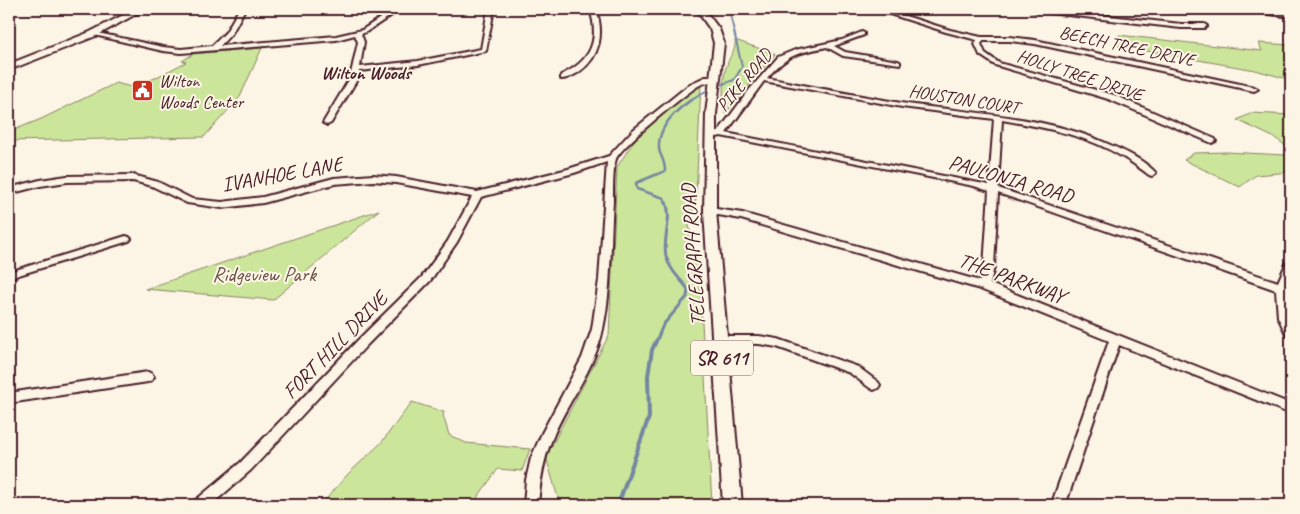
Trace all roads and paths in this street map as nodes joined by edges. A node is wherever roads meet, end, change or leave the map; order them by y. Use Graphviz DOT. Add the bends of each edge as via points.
graph roads {
  1 [pos="109,9"];
  2 [pos="242,9"];
  3 [pos="396,9"];
  4 [pos="491,9"];
  5 [pos="592,9"];
  6 [pos="700,9"];
  7 [pos="870,9"];
  8 [pos="879,9"];
  9 [pos="1032,9"];
  10 [pos="1249,9"];
  11 [pos="139,10"];
  12 [pos="1129,10"];
  13 [pos="1291,15"];
  14 [pos="1132,21"];
  15 [pos="1204,26"];
  16 [pos="358,33"];
  17 [pos="93,34"];
  18 [pos="862,34"];
  19 [pos="981,39"];
  20 [pos="828,45"];
  21 [pos="213,49"];
  22 [pos="898,63"];
  23 [pos="9,67"];
  24 [pos="356,69"];
  25 [pos="564,77"];
  26 [pos="716,79"];
  27 [pos="763,79"];
  28 [pos="1254,89"];
  29 [pos="998,118"];
  30 [pos="327,123"];
  31 [pos="716,135"];
  32 [pos="1212,141"];
  33 [pos="612,158"];
  34 [pos="1152,173"];
  35 [pos="994,190"];
  36 [pos="9,192"];
  37 [pos="477,196"];
  38 [pos="710,211"];
  39 [pos="126,239"];
  40 [pos="1291,264"];
  41 [pos="9,274"];
  42 [pos="984,286"];
  43 [pos="1283,288"];
  44 [pos="1291,333"];
  45 [pos="1116,338"];
  46 [pos="720,340"];
  47 [pos="148,377"];
  48 [pos="874,385"];
  49 [pos="9,398"];
  50 [pos="1291,409"];
  51 [pos="1060,500"];
  52 [pos="201,505"];
  53 [pos="531,505"];
  54 [pos="734,505"];
  1 -- 11 [label="street"];
  2 -- 21 [label="street" via="230,33"];
  3 -- 16 [label="street"];
  4 -- 24 [label="street" via="484,50 418,63"];
  5 -- 25 [label="street" via="598,20 599,32 595,47 582,67"];
  6 -- 26 [label="main road, TELEGRAPH ROAD / SR 611" via="712,23 718,38"];
  7 -- 8 [label="street, BEECH TREE DRIVE"];
  8 -- 19 [label="street, BEECH TREE DRIVE"];
  9 -- 14 [label="street"];
  10 -- 13 [label="street"];
  11 -- 17 [label="main road"];
  12 -- 14 [label="street"];
  14 -- 15 [label="street"];
  16 -- 21 [label="street" via="319,41"];
  16 -- 24 [label="street" via="361,42"];
  17 -- 21 [label="street" via="163,49"];
  17 -- 23 [label="main road"];
  18 -- 20 [label="street, PIKE ROAD"];
  19 -- 28 [label="street, BEECH TREE DRIVE" via="1035,42"];
  19 -- 32 [label="street, HOLLY TREE DRIVE" via="978,44 980,51 997,64 1111,97"];
  20 -- 22 [label="street" via="843,54"];
  20 -- 27 [label="street, PIKE ROAD" via="784,56"];
  24 -- 30 [label="street" via="350,86"];
  26 -- 31 [label="main road, TELEGRAPH ROAD / SR 611" via="711,114"];
  26 -- 33 [label="street" via="705,78 693,86 636,132"];
  27 -- 29 [label="street, HOUSTON COURT"];
  27 -- 31 [label="street, PIKE ROAD"];
  29 -- 34 [label="street, HOUSTON COURT" via="1084,136 1129,157"];
  29 -- 35 [label="street"];
  31 -- 35 [label="street, PAULONIA ROAD"];
  31 -- 38 [label="main road, TELEGRAPH ROAD / SR 611" via="709,165"];
  33 -- 37 [label="street"];
  33 -- 53 [label="street" via="599,322 589,353 545,437 533,470"];
  35 -- 42 [label="street" via="989,267"];
  35 -- 43 [label="street, PAULONIA ROAD"];
  36 -- 37 [label="street, IVANHOE LANE" via="67,179 133,178 155,184 190,201 222,204 263,200 334,181 373,178"];
  37 -- 52 [label="street, FORT HILL DRIVE" via="452,242 426,279 246,466"];
  38 -- 42 [label="street, THE PARKWAY" via="742,216"];
  38 -- 46 [label="main road, TELEGRAPH ROAD / SR 611"];
  39 -- 41 [label="street"];
  40 -- 43 [label="street"];
  42 -- 45 [label="street, THE PARKWAY"];
  43 -- 44 [label="street" via="1282,312"];
  45 -- 50 [label="street, THE PARKWAY"];
  45 -- 51 [label="street"];
  46 -- 48 [label="street" via="778,343 846,366"];
  46 -- 54 [label="main road, TELEGRAPH ROAD / SR 611"];
  47 -- 49 [label="street"];
}
